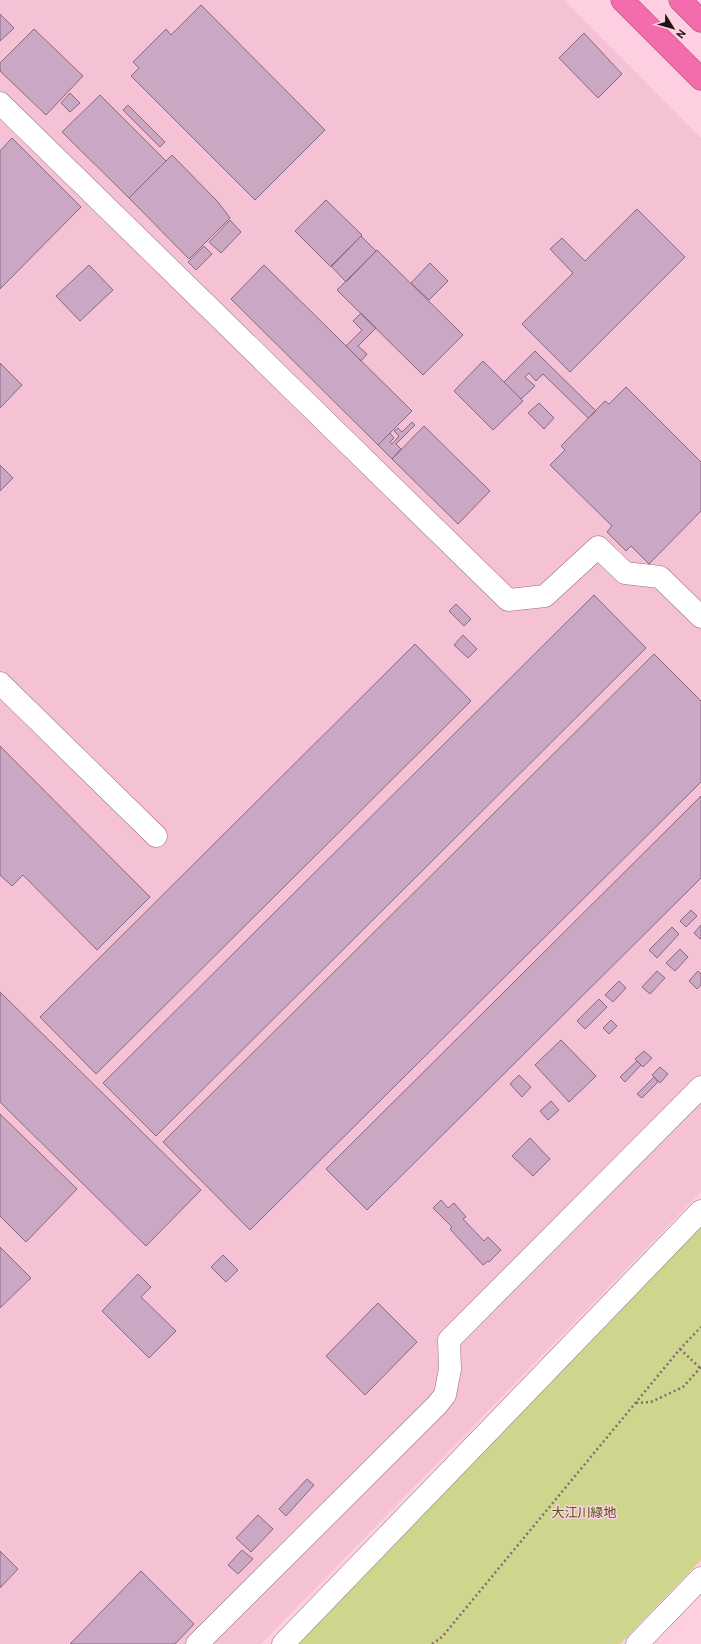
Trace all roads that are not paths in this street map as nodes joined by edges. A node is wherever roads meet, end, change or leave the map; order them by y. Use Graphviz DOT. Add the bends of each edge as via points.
graph roads {
  1 [pos="622,0"];
  2 [pos="680,0"];
  3 [pos="701,21"];
  4 [pos="701,79"];
  5 [pos="0,103"];
  6 [pos="701,617"];
  7 [pos="0,683"];
  8 [pos="156,836"];
  9 [pos="701,1086"];
  10 [pos="701,1212"];
  11 [pos="701,1578"];
  12 [pos="197,1644"];
  13 [pos="283,1644"];
  14 [pos="637,1644"];
  1 -- 4 [label="highway"];
  2 -- 3 [label="highway"];
  5 -- 6 [label="street" via="508,600 545,596 598,547 625,573 660,577"];
  7 -- 8 [label="street"];
  9 -- 12 [label="street" via="449,1340 450,1369 445,1394 437,1405"];
  10 -- 13 [label="street"];
  11 -- 14 [label="street"];
}
